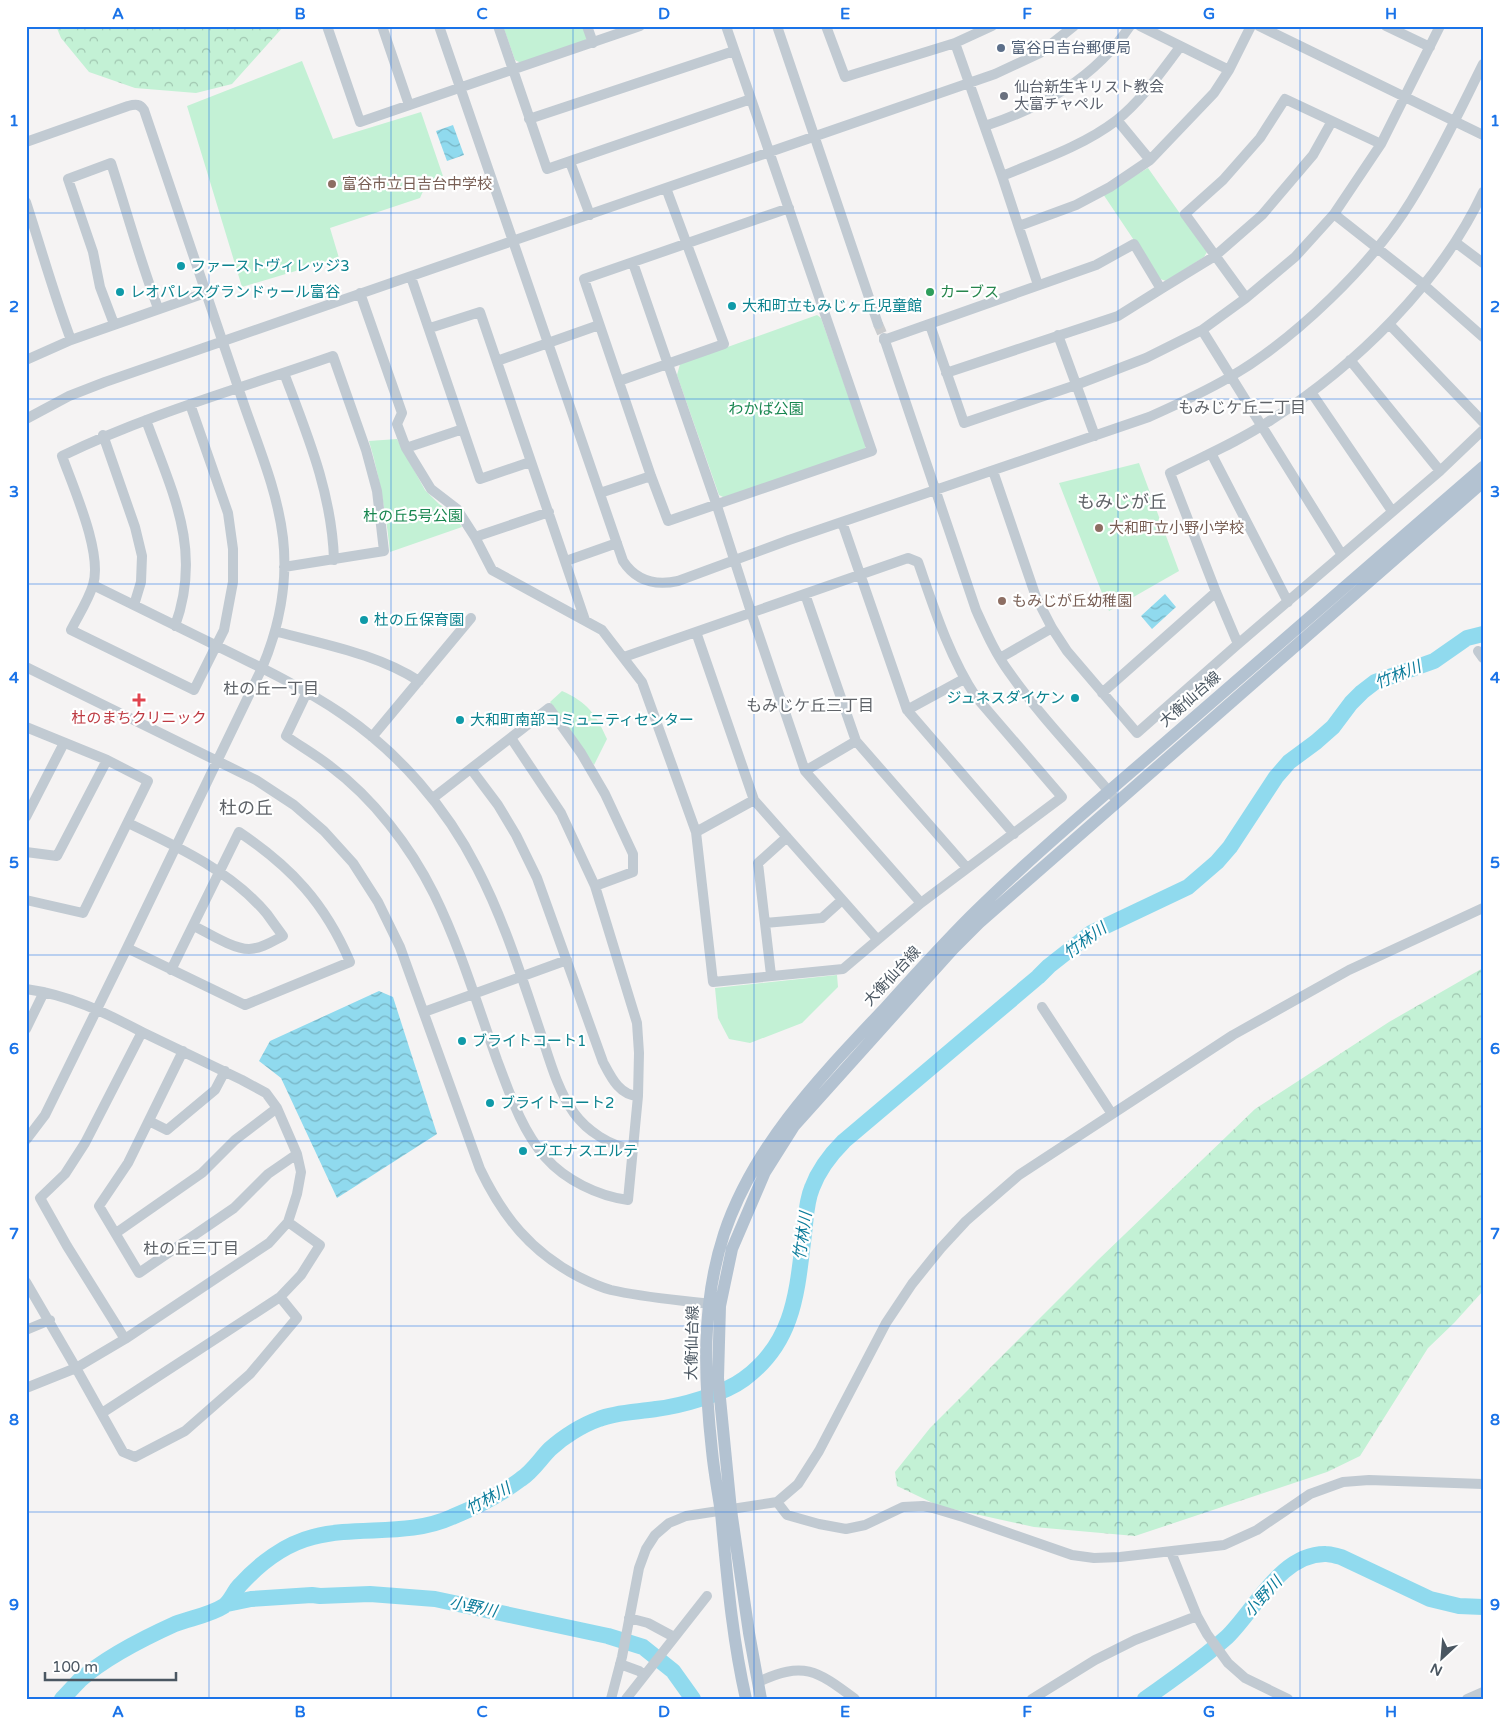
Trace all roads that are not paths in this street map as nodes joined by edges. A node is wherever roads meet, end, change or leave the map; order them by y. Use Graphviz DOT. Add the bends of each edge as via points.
graph roads {
  1 [pos="326,26"];
  2 [pos="382,26"];
  3 [pos="439,26"];
  4 [pos="498,26"];
  5 [pos="587,26"];
  6 [pos="640,26"];
  7 [pos="726,26"];
  8 [pos="777,26"];
  9 [pos="826,26"];
  10 [pos="992,26"];
  11 [pos="1074,26"];
  12 [pos="1130,26"];
  13 [pos="1140,26"];
  14 [pos="1251,26"];
  15 [pos="1259,26"];
  16 [pos="1386,26"];
  17 [pos="1440,26"];
  18 [pos="593,43"];
  19 [pos="955,43"];
  20 [pos="1180,47"];
  21 [pos="1430,47"];
  22 [pos="734,51"];
  23 [pos="1483,64"];
  24 [pos="513,70"];
  25 [pos="1229,70"];
  26 [pos="970,83"];
  27 [pos="460,88"];
  28 [pos="1405,98"];
  29 [pos="751,99"];
  30 [pos="409,105"];
  31 [pos="529,120"];
  32 [pos="1117,120"];
  33 [pos="1332,121"];
  34 [pos="1454,121"];
  35 [pos="985,126"];
  36 [pos="1483,135"];
  37 [pos="816,136"];
  38 [pos="26,142"];
  39 [pos="1381,144"];
  40 [pos="769,153"];
  41 [pos="1150,160"];
  42 [pos="570,162"];
  43 [pos="1002,176"];
  44 [pos="666,188"];
  45 [pos="1482,196"];
  46 [pos="26,202"];
  47 [pos="789,208"];
  48 [pos="1334,214"];
  49 [pos="590,215"];
  50 [pos="1019,226"];
  51 [pos="514,242"];
  52 [pos="1454,242"];
  53 [pos="687,244"];
  54 [pos="1378,247"];
  55 [pos="1215,256"];
  56 [pos="634,263"];
  57 [pos="1483,263"];
  58 [pos="412,277"];
  59 [pos="1038,285"];
  60 [pos="1424,285"];
  61 [pos="1161,289"];
  62 [pos="205,293"];
  63 [pos="360,293"];
  64 [pos="1246,298"];
  65 [pos="158,308"];
  66 [pos="114,324"];
  67 [pos="878,324"];
  68 [pos="1390,324"];
  69 [pos="599,325"];
  70 [pos="930,325"];
  71 [pos="430,328"];
  72 [pos="1202,330"];
  73 [pos="1058,335"];
  74 [pos="1483,337"];
  75 [pos="71,340"];
  76 [pos="223,341"];
  77 [pos="549,343"];
  78 [pos="27,355"];
  79 [pos="1350,360"];
  80 [pos="497,361"];
  81 [pos="668,364"];
  82 [pos="284,373"];
  83 [pos="946,373"];
  84 [pos="1231,376"];
  85 [pos="619,381"];
  86 [pos="1076,385"];
  87 [pos="238,388"];
  88 [pos="1311,392"];
  89 [pos="190,404"];
  90 [pos="26,419"];
  91 [pos="146,420"];
  92 [pos="1483,422"];
  93 [pos="1262,425"];
  94 [pos="463,429"];
  95 [pos="1483,430"];
  96 [pos="103,435"];
  97 [pos="1095,436"];
  98 [pos="406,448"];
  99 [pos="1211,453"];
  100 [pos="530,462"];
  101 [pos="1483,467"];
  102 [pos="993,471"];
  103 [pos="1440,471"];
  104 [pos="651,476"];
  105 [pos="1483,482"];
  106 [pos="936,491"];
  107 [pos="600,493"];
  108 [pos="717,506"];
  109 [pos="1392,511"];
  110 [pos="548,512"];
  111 [pos="842,522"];
  112 [pos="475,537"];
  113 [pos="618,544"];
  114 [pos="1342,555"];
  115 [pos="334,560"];
  116 [pos="735,560"];
  117 [pos="566,561"];
  118 [pos="284,567"];
  119 [pos="860,575"];
  120 [pos="93,585"];
  121 [pos="1216,592"];
  122 [pos="805,594"];
  123 [pos="1288,602"];
  124 [pos="134,605"];
  125 [pos="751,612"];
  126 [pos="471,618"];
  127 [pos="585,620"];
  128 [pos="175,626"];
  129 [pos="1052,628"];
  130 [pos="275,631"];
  131 [pos="696,632"];
  132 [pos="1238,644"];
  133 [pos="216,646"];
  134 [pos="624,657"];
  135 [pos="1000,658"];
  136 [pos="26,667"];
  137 [pos="262,668"];
  138 [pos="964,679"];
  139 [pos="419,681"];
  140 [pos="307,692"];
  141 [pos="1102,693"];
  142 [pos="907,710"];
  143 [pos="26,727"];
  144 [pos="372,737"];
  145 [pos="511,738"];
  146 [pos="856,741"];
  147 [pos="64,743"];
  148 [pos="107,760"];
  149 [pos="218,760"];
  150 [pos="471,769"];
  151 [pos="805,771"];
  152 [pos="1113,796"];
  153 [pos="433,798"];
  154 [pos="754,800"];
  155 [pos="26,817"];
  156 [pos="128,823"];
  157 [pos="696,832"];
  158 [pos="1014,834"];
  159 [pos="787,837"];
  160 [pos="176,846"];
  161 [pos="26,852"];
  162 [pos="967,868"];
  163 [pos="219,873"];
  164 [pos="595,886"];
  165 [pos="26,900"];
  166 [pos="842,900"];
  167 [pos="921,903"];
  168 [pos="1483,908"];
  169 [pos="766,923"];
  170 [pos="194,926"];
  171 [pos="877,939"];
  172 [pos="127,948"];
  173 [pos="567,960"];
  174 [pos="171,970"];
  175 [pos="772,975"];
  176 [pos="522,976"];
  177 [pos="26,989"];
  178 [pos="44,992"];
  179 [pos="473,994"];
  180 [pos="1042,1007"];
  181 [pos="97,1008"];
  182 [pos="424,1012"];
  183 [pos="26,1029"];
  184 [pos="142,1032"];
  185 [pos="183,1051"];
  186 [pos="225,1071"];
  187 [pos="638,1096"];
  188 [pos="277,1108"];
  189 [pos="1112,1114"];
  190 [pos="149,1121"];
  191 [pos="26,1140"];
  192 [pos="632,1148"];
  193 [pos="297,1154"];
  194 [pos="288,1222"];
  195 [pos="116,1233"];
  196 [pos="26,1282"];
  197 [pos="280,1297"];
  198 [pos="714,1305"];
  199 [pos="50,1320"];
  200 [pos="26,1330"];
  201 [pos="125,1338"];
  202 [pos="76,1368"];
  203 [pos="26,1388"];
  204 [pos="102,1413"];
  205 [pos="1483,1484"];
  206 [pos="777,1502"];
  207 [pos="726,1511"];
  208 [pos="1171,1552"];
  209 [pos="707,1596"];
  210 [pos="1197,1616"];
  211 [pos="628,1622"];
  212 [pos="672,1640"];
  213 [pos="621,1660"];
  214 [pos="647,1672"];
  215 [pos="758,1682"];
  216 [pos="1483,1692"];
  217 [pos="611,1699"];
  218 [pos="626,1699"];
  219 [pos="746,1699"];
  220 [pos="760,1699"];
  221 [pos="855,1699"];
  222 [pos="1032,1699"];
  223 [pos="1288,1699"];
  224 [pos="1467,1699"];
  1 -- 30 [label="street" via="360,122"];
  2 -- 30 [label="street"];
  3 -- 27 [label="street"];
  4 -- 24 [label="street"];
  5 -- 18 [label="street"];
  6 -- 18 [label="street"];
  7 -- 22 [label="street"];
  8 -- 37 [label="street"];
  9 -- 19 [label="street" via="845,77"];
  10 -- 19 [label="street"];
  11 -- 26 [label="street" via="1026,61"];
  12 -- 35 [label="street" via="1101,62 1080,79 1030,110"];
  13 -- 20 [label="street"];
  14 -- 25 [label="street"];
  15 -- 28 [label="street"];
  16 -- 21 [label="street"];
  17 -- 21 [label="street"];
  18 -- 24 [label="street"];
  19 -- 26 [label="street"];
  20 -- 25 [label="street"];
  20 -- 32 [label="street" via="1144,93"];
  21 -- 28 [label="street"];
  22 -- 29 [label="street"];
  22 -- 31 [label="street"];
  23 -- 34 [label="street"];
  24 -- 27 [label="street"];
  24 -- 31 [label="street"];
  25 -- 41 [label="street" via="1214,93"];
  26 -- 35 [label="street"];
  26 -- 37 [label="street"];
  27 -- 30 [label="street"];
  27 -- 51 [label="street"];
  28 -- 34 [label="street"];
  28 -- 39 [label="street"];
  29 -- 40 [label="street"];
  29 -- 42 [label="street"];
  31 -- 42 [label="street" via="547,169"];
  32 -- 41 [label="street"];
  32 -- 43 [label="street" via="1083,142"];
  33 -- 39 [label="street"];
  33 -- 55 [label="street" via="1313,155 1292,181 1262,215"];
  33 -- 55 [label="street" via="1285,99 1260,138 1223,180 1185,214"];
  34 -- 36 [label="street"];
  34 -- 54 [label="street" via="1410,203"];
  35 -- 43 [label="street"];
  37 -- 40 [label="street"];
  37 -- 67 [label="street"];
  38 -- 62 [label="street" via="128,106 136,104 142,107"];
  39 -- 48 [label="street"];
  40 -- 44 [label="street"];
  40 -- 47 [label="street"];
  41 -- 50 [label="street" via="1076,205"];
  42 -- 49 [label="street"];
  43 -- 50 [label="street"];
  44 -- 49 [label="street"];
  44 -- 53 [label="street"];
  45 -- 52 [label="street"];
  46 -- 75 [label="street"];
  47 -- 53 [label="street"];
  47 -- 108 [label="street" via="872,452"];
  48 -- 54 [label="street"];
  48 -- 64 [label="street" via="1295,256"];
  49 -- 51 [label="street"];
  50 -- 59 [label="street"];
  51 -- 58 [label="street"];
  51 -- 77 [label="street"];
  52 -- 57 [label="street"];
  52 -- 60 [label="street"];
  53 -- 56 [label="street"];
  53 -- 81 [label="street" via="724,344"];
  54 -- 60 [label="street"];
  54 -- 84 [label="street" via="1301,325"];
  55 -- 61 [label="street"];
  55 -- 64 [label="street"];
  56 -- 69 [label="street" via="584,279"];
  56 -- 81 [label="street"];
  58 -- 63 [label="street"];
  58 -- 71 [label="street"];
  59 -- 61 [label="street" via="1096,266 1134,244"];
  59 -- 70 [label="street"];
  60 -- 68 [label="street"];
  60 -- 74 [label="street"];
  61 -- 73 [label="street" via="1118,316"];
  62 -- 65 [label="street"];
  62 -- 76 [label="street"];
  63 -- 76 [label="street"];
  63 -- 98 [label="street" via="402,413 397,424"];
  64 -- 72 [label="street"];
  65 -- 66 [label="street"];
  65 -- 66 [label="street" via="111,163 68,179"];
  66 -- 75 [label="street"];
  68 -- 79 [label="street"];
  68 -- 92 [label="street"];
  69 -- 77 [label="street"];
  69 -- 85 [label="street"];
  70 -- 83 [label="street"];
  70 -- 106 [label="street" via="884,339"];
  71 -- 80 [label="street" via="480,312"];
  71 -- 94 [label="street"];
  72 -- 84 [label="street"];
  72 -- 86 [label="street" via="1146,358"];
  73 -- 83 [label="street"];
  73 -- 86 [label="street"];
  75 -- 78 [label="street"];
  76 -- 87 [label="street"];
  76 -- 90 [label="street" via="69,396"];
  77 -- 80 [label="street"];
  77 -- 107 [label="street"];
  79 -- 88 [label="street"];
  79 -- 103 [label="street"];
  80 -- 100 [label="street"];
  81 -- 85 [label="street"];
  81 -- 108 [label="street"];
  82 -- 87 [label="street"];
  82 -- 115 [label="street" via="329,507"];
  82 -- 115 [label="street" via="333,356 377,491 384,551"];
  83 -- 86 [label="street" via="964,423"];
  84 -- 93 [label="street"];
  84 -- 97 [label="street" via="1149,417"];
  85 -- 104 [label="street"];
  86 -- 97 [label="street"];
  87 -- 89 [label="street"];
  87 -- 118 [label="street" via="272,484 283,538"];
  88 -- 93 [label="street"];
  88 -- 109 [label="street"];
  89 -- 91 [label="street"];
  89 -- 133 [label="street" via="228,513 233,549 233,582 224,630"];
  91 -- 96 [label="street"];
  91 -- 128 [label="street" via="184,534 187,580"];
  93 -- 99 [label="street"];
  93 -- 114 [label="street"];
  94 -- 98 [label="street"];
  94 -- 100 [label="street" via="480,479"];
  95 -- 103 [label="street"];
  96 -- 120 [label="street" via="62,456 92,543"];
  96 -- 124 [label="street" via="142,556 141,582"];
  97 -- 102 [label="street"];
  98 -- 112 [label="street" via="431,489 457,509"];
  99 -- 121 [label="street" via="1170,473"];
  99 -- 123 [label="street"];
  100 -- 110 [label="street"];
  101 -- 152 [label="main road, 大衡仙台線"];
  102 -- 106 [label="street"];
  102 -- 129 [label="street" via="1036,597"];
  103 -- 109 [label="street"];
  104 -- 107 [label="street"];
  104 -- 108 [label="street" via="668,521"];
  105 -- 152 [label="main road, 大衡仙台線"];
  106 -- 111 [label="street"];
  106 -- 135 [label="street" via="976,610"];
  107 -- 113 [label="street"];
  108 -- 116 [label="street"];
  109 -- 114 [label="street"];
  110 -- 112 [label="street"];
  110 -- 117 [label="street"];
  111 -- 116 [label="street"];
  111 -- 119 [label="street"];
  112 -- 127 [label="street" via="492,570"];
  113 -- 116 [label="street" via="630,571 653,583 678,581"];
  113 -- 117 [label="street"];
  114 -- 123 [label="street"];
  115 -- 118 [label="street"];
  116 -- 125 [label="street"];
  117 -- 127 [label="street"];
  118 -- 130 [label="street"];
  119 -- 122 [label="street"];
  119 -- 138 [label="street" via="908,558 918,562"];
  119 -- 142 [label="street"];
  120 -- 124 [label="street"];
  120 -- 133 [label="street" via="71,630 80,635 194,690"];
  121 -- 132 [label="street"];
  121 -- 141 [label="street"];
  122 -- 125 [label="street"];
  122 -- 146 [label="street"];
  123 -- 132 [label="street"];
  124 -- 128 [label="street"];
  125 -- 131 [label="street"];
  125 -- 151 [label="street"];
  126 -- 139 [label="street"];
  127 -- 134 [label="street" via="602,630"];
  128 -- 133 [label="street"];
  129 -- 135 [label="street"];
  129 -- 141 [label="street"];
  130 -- 137 [label="street"];
  130 -- 139 [label="street" via="363,654"];
  131 -- 134 [label="street"];
  131 -- 154 [label="street"];
  132 -- 141 [label="street" via="1137,733"];
  133 -- 137 [label="street"];
  134 -- 157 [label="street" via="642,682"];
  135 -- 152 [label="street" via="1038,710"];
  136 -- 149 [label="street"];
  137 -- 140 [label="street"];
  137 -- 149 [label="street"];
  138 -- 142 [label="street"];
  138 -- 158 [label="street" via="1062,797"];
  139 -- 144 [label="street"];
  140 -- 144 [label="street"];
  140 -- 179 [label="street" via="286,736 344,779 395,832 434,894"];
  142 -- 158 [label="street"];
  143 -- 147 [label="street"];
  144 -- 153 [label="street"];
  145 -- 150 [label="street"];
  145 -- 164 [label="street" via="562,814"];
  145 -- 164 [label="street" via="549,708 581,753 633,854 633,872"];
  146 -- 151 [label="street"];
  146 -- 162 [label="street"];
  147 -- 148 [label="street"];
  147 -- 155 [label="street"];
  148 -- 156 [label="street" via="148,781"];
  148 -- 161 [label="street" via="57,856"];
  149 -- 160 [label="street"];
  149 -- 182 [label="street" via="294,805 353,863 383,910"];
  150 -- 153 [label="street"];
  150 -- 173 [label="street" via="516,834 537,878"];
  151 -- 167 [label="street"];
  152 -- 198 [label="main road, 大衡仙台線" via="971,916 789,1115 756,1164 733,1211 717,1258"];
  153 -- 176 [label="street" via="476,866"];
  154 -- 157 [label="street"];
  154 -- 159 [label="street"];
  156 -- 160 [label="street"];
  156 -- 165 [label="street" via="84,913"];
  157 -- 175 [label="street" via="713,982"];
  158 -- 162 [label="street"];
  159 -- 166 [label="street"];
  159 -- 169 [label="street" via="758,863"];
  160 -- 163 [label="street"];
  160 -- 172 [label="street"];
  162 -- 167 [label="street"];
  163 -- 170 [label="street"];
  163 -- 170 [label="street" via="246,893 283,936 249,949"];
  163 -- 174 [label="street" via="239,832 266,850 310,893 341,940 350,962 245,1006"];
  164 -- 187 [label="street" via="637,1023"];
  166 -- 169 [label="street" via="822,918"];
  166 -- 171 [label="street"];
  167 -- 171 [label="street"];
  168 -- 189 [label="street" via="1349,970 1233,1035"];
  169 -- 175 [label="street"];
  170 -- 174 [label="street"];
  171 -- 175 [label="street" via="843,969"];
  172 -- 174 [label="street"];
  172 -- 181 [label="street"];
  173 -- 176 [label="street"];
  173 -- 187 [label="street" via="612,1080 630,1095"];
  176 -- 179 [label="street"];
  176 -- 192 [label="street" via="563,1095 575,1114 605,1139"];
  177 -- 178 [label="street"];
  178 -- 181 [label="street"];
  178 -- 183 [label="street"];
  179 -- 182 [label="street"];
  179 -- 192 [label="street" via="521,1122 559,1171 614,1198 628,1200"];
  180 -- 189 [label="street"];
  181 -- 184 [label="street"];
  181 -- 191 [label="street" via="45,1114"];
  182 -- 198 [label="street" via="480,1170 492,1194 528,1242 568,1271 609,1289"];
  184 -- 185 [label="street"];
  184 -- 201 [label="street" via="85,1143 65,1174 40,1198"];
  185 -- 186 [label="street"];
  185 -- 190 [label="street"];
  186 -- 188 [label="street" via="266,1093"];
  186 -- 190 [label="street" via="215,1090 167,1130"];
  187 -- 192 [label="street"];
  188 -- 193 [label="street"];
  188 -- 195 [label="street" via="234,1140 202,1172"];
  189 -- 206 [label="street" via="1019,1174 941,1248 886,1324 798,1484"];
  190 -- 195 [label="street" via="128,1164 99,1206"];
  193 -- 194 [label="street" via="301,1172 298,1194"];
  193 -- 195 [label="street" via="268,1174 234,1208 139,1273"];
  194 -- 197 [label="street" via="320,1245 301,1275"];
  194 -- 201 [label="street" via="269,1243"];
  196 -- 199 [label="street"];
  197 -- 204 [label="street"];
  197 -- 204 [label="street" via="297,1318 250,1374 185,1431 134,1457 123,1452"];
  198 -- 207 [label="main road, 大衡仙台線" via="712,1379"];
  199 -- 200 [label="street"];
  199 -- 202 [label="street"];
  201 -- 202 [label="street"];
  202 -- 203 [label="street"];
  202 -- 204 [label="street"];
  205 -- 208 [label="street" via="1343,1482 1310,1494 1237,1540 1224,1545"];
  206 -- 207 [label="street"];
  206 -- 208 [label="street" via="787,1514 841,1528 865,1525 903,1507 923,1506 946,1510 1072,1555 1094,1558"];
  207 -- 211 [label="street" via="686,1516 669,1523 655,1536 639,1568"];
  207 -- 215 [label="main road, 大衡仙台線"];
  207 -- 219 [label="main road, 大衡仙台線" via="731,1614"];
  208 -- 210 [label="street"];
  209 -- 212 [label="street"];
  210 -- 222 [label="street" via="1135,1640 1095,1660"];
  210 -- 223 [label="street" via="1234,1669 1245,1678"];
  211 -- 212 [label="street" via="648,1623"];
  211 -- 213 [label="street"];
  212 -- 214 [label="street"];
  213 -- 214 [label="street"];
  213 -- 217 [label="street"];
  214 -- 218 [label="street"];
  215 -- 220 [label="main road, 大衡仙台線"];
  215 -- 221 [label="street" via="787,1671 808,1670 834,1683"];
  216 -- 224 [label="street"];
}
